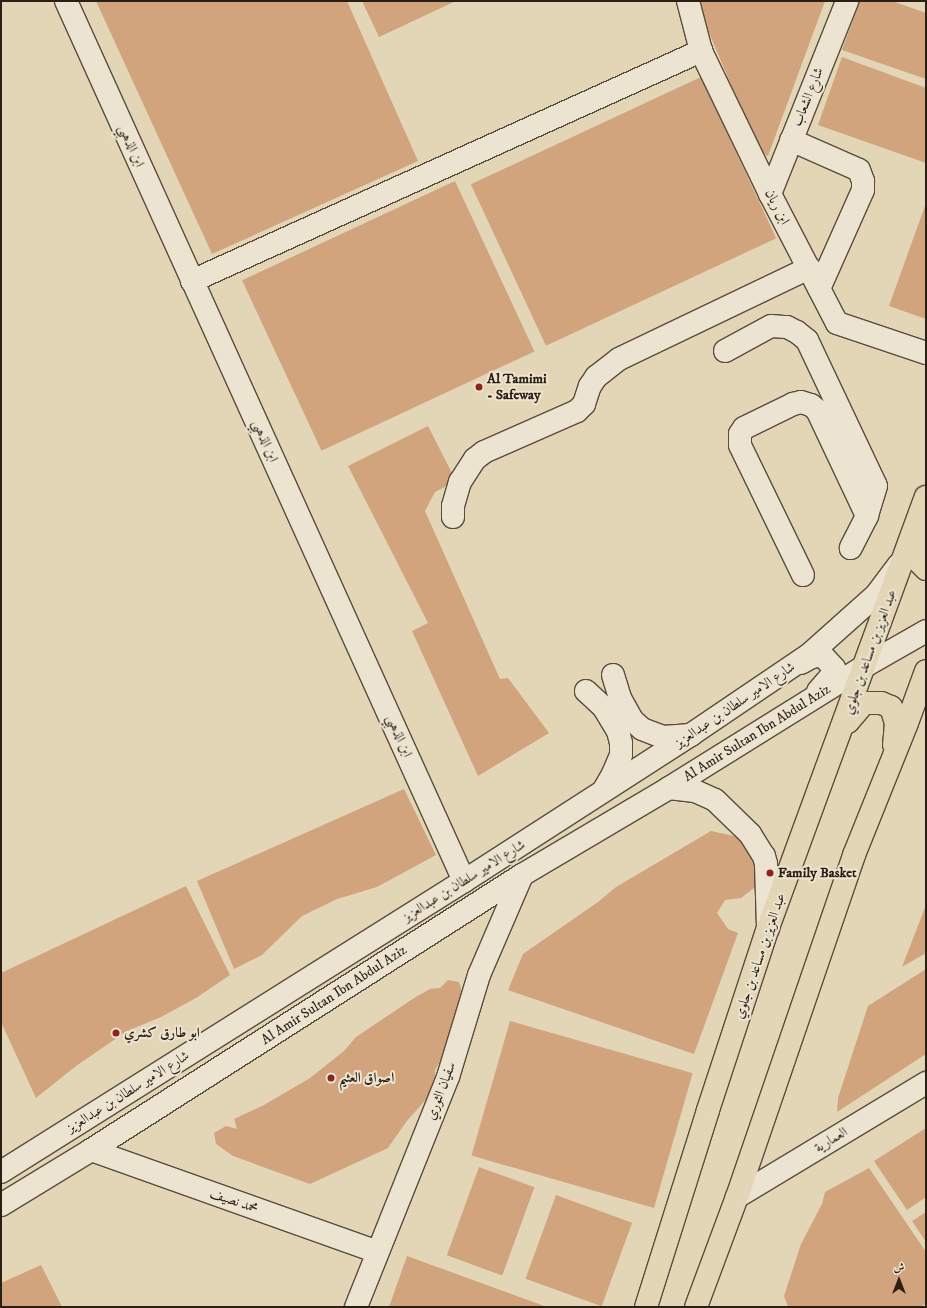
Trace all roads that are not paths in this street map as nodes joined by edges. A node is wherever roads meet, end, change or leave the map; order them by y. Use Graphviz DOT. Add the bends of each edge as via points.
graph roads {
  1 [pos="66,1"];
  2 [pos="688,1"];
  3 [pos="846,1"];
  4 [pos="701,51"];
  5 [pos="791,140"];
  6 [pos="770,194"];
  7 [pos="809,268"];
  8 [pos="192,281"];
  9 [pos="819,289"];
  10 [pos="725,351"];
  11 [pos="926,353"];
  12 [pos="923,504"];
  13 [pos="867,516"];
  14 [pos="453,517"];
  15 [pos="851,548"];
  16 [pos="903,560"];
  17 [pos="926,569"];
  18 [pos="803,575"];
  19 [pos="926,631"];
  20 [pos="865,666"];
  21 [pos="789,669"];
  22 [pos="926,671"];
  23 [pos="613,675"];
  24 [pos="586,691"];
  25 [pos="809,701"];
  26 [pos="926,704"];
  27 [pos="907,723"];
  28 [pos="692,734"];
  29 [pos="838,740"];
  30 [pos="890,763"];
  31 [pos="669,788"];
  32 [pos="602,793"];
  33 [pos="522,875"];
  34 [pos="464,881"];
  35 [pos="768,928"];
  36 [pos="926,1083"];
  37 [pos="91,1150"];
  38 [pos="1,1172"];
  39 [pos="737,1197"];
  40 [pos="1,1205"];
  41 [pos="377,1252"];
  42 [pos="356,1307"];
  43 [pos="646,1307"];
  44 [pos="696,1307"];
  1 -- 8 [label="street, ابن الذهبي"];
  2 -- 4 [label="street, ابن ريان"];
  3 -- 5 [label="street, شارع الشعاب"];
  4 -- 6 [label="street, ابن ريان"];
  4 -- 8 [label="street"];
  5 -- 6 [label="street, شارع الشعاب"];
  5 -- 9 [label="street" via="859,170 863,181 863,190"];
  6 -- 7 [label="street, ابن ريان"];
  7 -- 9 [label="street, ابن ريان"];
  7 -- 14 [label="street" via="619,359 596,377 584,404 576,411 484,452 475,459 460,482 453,506"];
  8 -- 34 [label="street, ابن الذهبي"];
  9 -- 11 [label="street, ابن ريان" via="837,324"];
  10 -- 13 [label="street" via="771,326 787,328 807,340 876,486"];
  12 -- 16 [label="main road, عبد العزيز بن مساعد بن جلوي"];
  12 -- 17 [label="main road" via="916,559"];
  13 -- 15 [label="street"];
  13 -- 18 [label="street" via="817,410 811,405 801,402 793,404 744,428 740,434 740,444"];
  16 -- 20 [label="main road, عبد العزيز بن مساعد بن جلوي"];
  16 -- 21 [label="street, شارع الامير سلطان بن عبدالعزيز" via="876,595 838,631"];
  19 -- 20 [label="street, Al Amir Sultan Ibn Abdul Aziz"];
  20 -- 25 [label="street, Al Amir Sultan Ibn Abdul Aziz"];
  20 -- 29 [label="main road, عبد العزيز بن مساعد بن جلوي"];
  21 -- 25 [label="street" via="812,657 822,655 834,668 832,675"];
  21 -- 28 [label="street, شارع الامير سلطان بن عبدالعزيز"];
  22 -- 27 [label="main road"];
  23 -- 28 [label="street" via="620,698 632,720 642,729 663,737"];
  24 -- 32 [label="street" via="604,708 618,731 621,743 621,756"];
  25 -- 31 [label="street, Al Amir Sultan Ibn Abdul Aziz"];
  26 -- 27 [label="street"];
  27 -- 30 [label="main road"];
  28 -- 32 [label="street, شارع الامير سلطان بن عبدالعزيز"];
  29 -- 30 [label="main road" via="850,717 864,703 891,706 896,723"];
  29 -- 35 [label="main road, عبد العزيز بن مساعد بن جلوي"];
  30 -- 39 [label="main road" via="854,856"];
  31 -- 33 [label="street, Al Amir Sultan Ibn Abdul Aziz"];
  31 -- 35 [label="street, Al Amir Sultan Ibn Abdul Aziz" via="695,791 715,800 750,834 766,864"];
  32 -- 34 [label="street, شارع الامير سلطان بن عبدالعزيز"];
  33 -- 37 [label="street, Al Amir Sultan Ibn Abdul Aziz"];
  33 -- 41 [label="street, سفيان الثوري" via="479,975 448,1077"];
  34 -- 38 [label="street, شارع الامير سلطان بن عبدالعزيز"];
  35 -- 43 [label="main road, عبد العزيز بن مساعد بن جلوي"];
  36 -- 39 [label="street, العمارية"];
  37 -- 40 [label="street, Al Amir Sultan Ibn Abdul Aziz"];
  37 -- 41 [label="street, محمد نصيف"];
  39 -- 44 [label="main road"];
  41 -- 42 [label="street, سفيان الثوري"];
}
